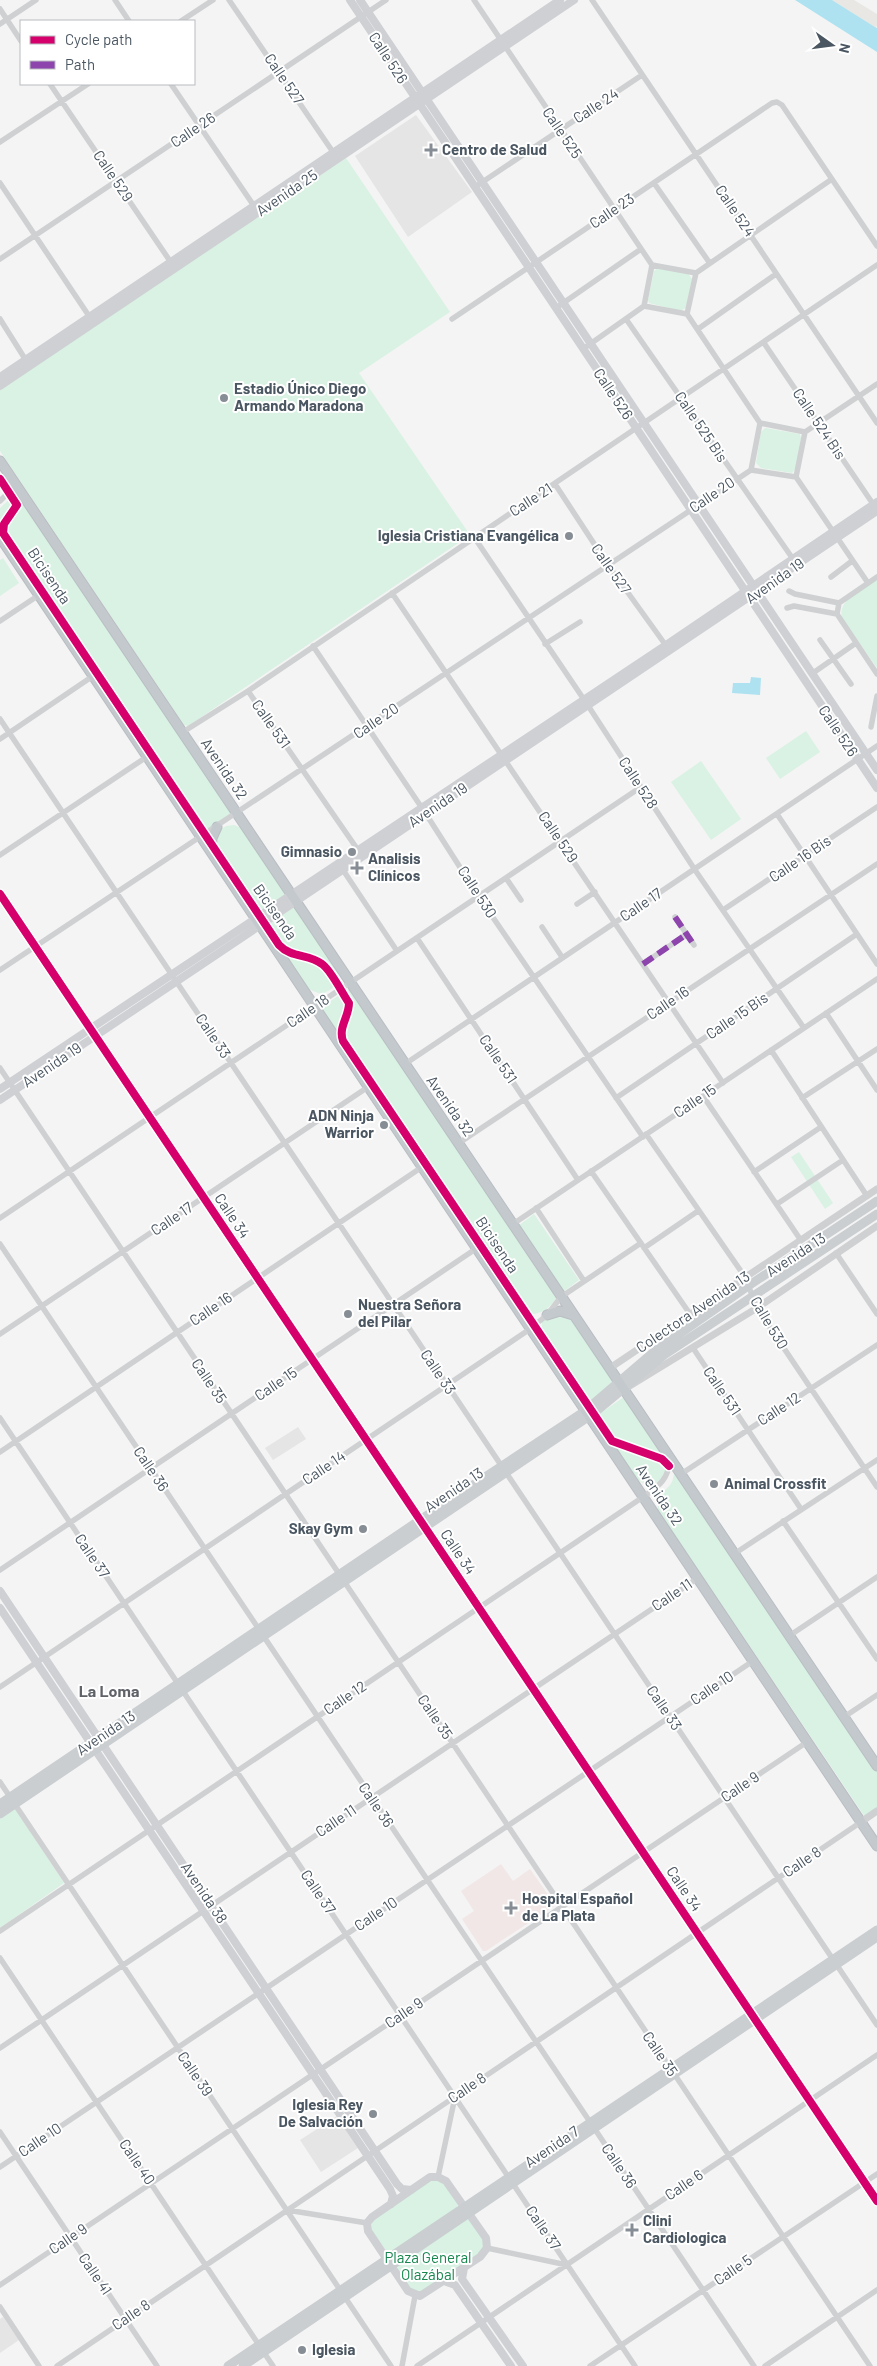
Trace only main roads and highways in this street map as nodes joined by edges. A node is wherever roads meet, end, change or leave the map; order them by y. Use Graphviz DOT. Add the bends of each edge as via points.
graph roads {
  1 [pos="350,0"];
  2 [pos="360,0"];
  3 [pos="560,0"];
  4 [pos="574,0"];
  5 [pos="364,14"];
  6 [pos="502,43"];
  7 [pos="424,96"];
  8 [pos="417,101"];
  9 [pos="28,363"];
  10 [pos="0,377"];
  11 [pos="0,386"];
  12 [pos="0,461"];
  13 [pos="876,506"];
  14 [pos="835,534"];
  15 [pos="0,538"];
  16 [pos="755,589"];
  17 [pos="748,595"];
  18 [pos="877,770"];
  19 [pos="877,788"];
  20 [pos="217,827"];
  21 [pos="211,852"];
  22 [pos="360,853"];
  23 [pos="293,898"];
  24 [pos="258,921"];
  25 [pos="0,1089"];
  26 [pos="0,1100"];
  27 [pos="877,1201"];
  28 [pos="877,1214"];
  29 [pos="547,1315"];
  30 [pos="573,1315"];
  31 [pos="621,1385"];
  32 [pos="588,1414"];
  33 [pos="0,1591"];
  34 [pos="0,1608"];
  35 [pos="102,1740"];
  36 [pos="93,1746"];
  37 [pos="877,1766"];
  38 [pos="12,1801"];
  39 [pos="0,1804"];
  40 [pos="0,1814"];
  41 [pos="877,1846"];
  42 [pos="877,1930"];
  43 [pos="877,1937"];
  44 [pos="835,1962"];
  45 [pos="411,2190"];
  46 [pos="391,2204"];
  47 [pos="466,2210"];
  48 [pos="389,2262"];
  49 [pos="465,2267"];
  50 [pos="444,2281"];
  51 [pos="261,2348"];
  52 [pos="228,2366"];
  53 [pos="243,2366"];
  54 [pos="511,2366"];
  55 [pos="523,2366"];
  1 -- 5 [label="main road, Calle 526"];
  2 -- 5 [label="main road, Calle 526"];
  3 -- 6 [label="main road, Avenida 25"];
  4 -- 6 [label="main road, Avenida 25"];
  5 -- 7 [label="main road, Calle 526"];
  5 -- 8 [label="main road, Calle 526"];
  6 -- 7 [label="main road, Avenida 25"];
  7 -- 8 [label="main road, Avenida 25"];
  7 -- 16 [label="main road, Calle 526"];
  8 -- 9 [label="main road, Avenida 25"];
  8 -- 17 [label="main road, Calle 526"];
  9 -- 10 [label="main road, Avenida 25"];
  9 -- 11 [label="main road, Avenida 25"];
  12 -- 23 [label="highway, Avenida 32"];
  13 -- 14 [label="main road, Avenida 19"];
  14 -- 16 [label="main road, Avenida 19"];
  14 -- 16 [label="main road, Avenida 19" via="793,559"];
  15 -- 21 [label="highway, Avenida 32"];
  16 -- 17 [label="main road, Avenida 19"];
  16 -- 18 [label="main road, Calle 526"];
  17 -- 19 [label="main road, Calle 526"];
  17 -- 22 [label="main road, Avenida 19"];
  20 -- 21 [label="highway"];
  21 -- 24 [label="highway, Avenida 32"];
  22 -- 23 [label="main road, Avenida 19"];
  22 -- 23 [label="main road, Avenida 19" via="343,870"];
  23 -- 24 [label="main road, Avenida 19"];
  23 -- 30 [label="highway, Avenida 32"];
  24 -- 25 [label="main road, Avenida 19" via="171,974"];
  24 -- 26 [label="main road, Avenida 19" via="176,981"];
  24 -- 32 [label="highway, Avenida 32"];
  27 -- 31 [label="main road, Avenida 13" via="655,1351"];
  28 -- 31 [label="main road, Avenida 13"];
  29 -- 30 [label="highway" via="560,1311"];
  30 -- 31 [label="highway, Avenida 32"];
  31 -- 32 [label="main road, Avenida 13"];
  31 -- 37 [label="highway, Avenida 32"];
  32 -- 35 [label="main road, Avenida 13"];
  32 -- 41 [label="highway, Avenida 32"];
  33 -- 35 [label="main road, Avenida 38"];
  34 -- 36 [label="main road, Avenida 38"];
  35 -- 36 [label="main road, Avenida 13"];
  35 -- 45 [label="main road, Avenida 38" via="400,2187"];
  36 -- 38 [label="main road, Avenida 13"];
  36 -- 46 [label="main road, Avenida 38" via="392,2193"];
  38 -- 39 [label="main road, Avenida 13"];
  38 -- 40 [label="main road, Avenida 13"];
  42 -- 44 [label="main road, Avenida 7"];
  43 -- 44 [label="main road, Avenida 7"];
  44 -- 47 [label="main road, Avenida 7"];
  45 -- 46 [label="main road"];
  45 -- 47 [label="main road" via="430,2177 438,2177 446,2181"];
  46 -- 48 [label="main road" via="367,2223 368,2231"];
  47 -- 48 [label="main road, Avenida 7"];
  47 -- 49 [label="main road" via="486,2238 487,2248"];
  48 -- 50 [label="main road" via="408,2291 415,2296 424,2295"];
  48 -- 51 [label="main road, Avenida 7"];
  49 -- 50 [label="main road"];
  49 -- 55 [label="main road" via="462,2279"];
  50 -- 54 [label="main road" via="455,2285"];
  51 -- 52 [label="main road, Avenida 7"];
  51 -- 53 [label="main road, Avenida 7"];
}
